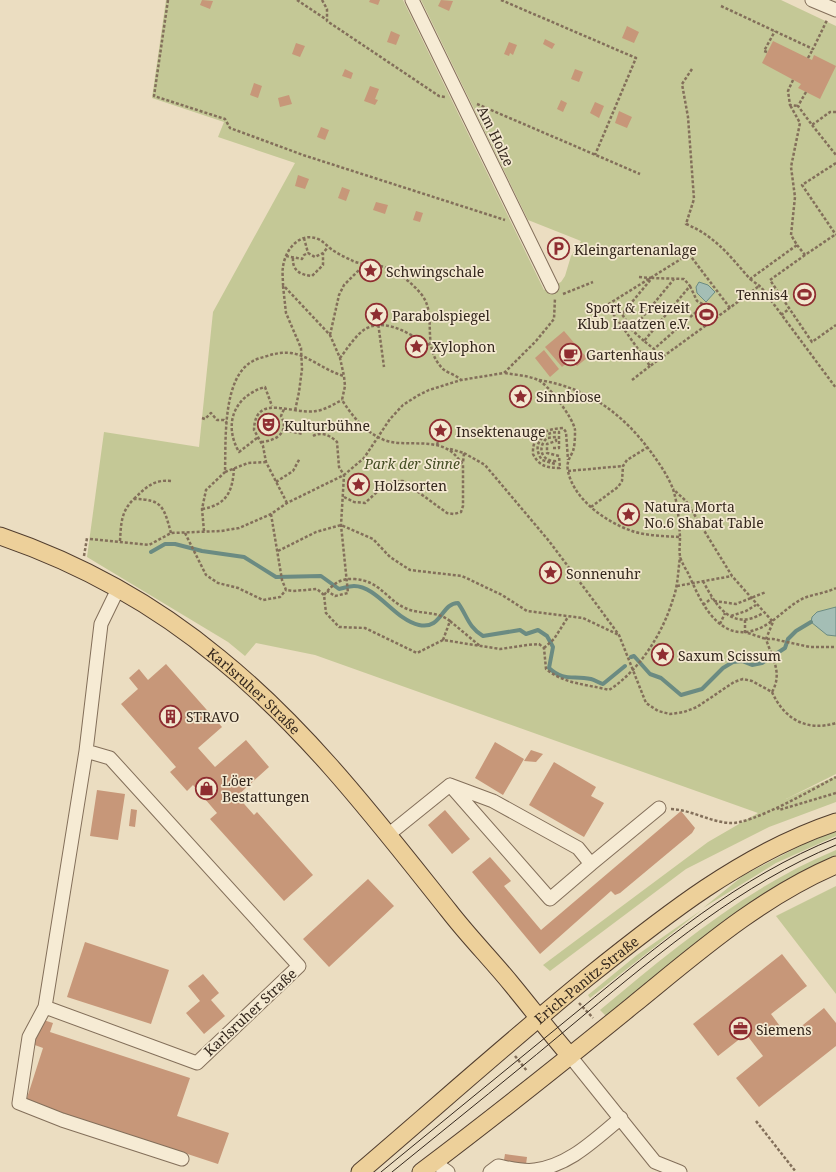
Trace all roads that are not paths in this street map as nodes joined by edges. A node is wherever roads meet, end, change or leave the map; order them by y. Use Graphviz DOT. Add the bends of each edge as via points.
graph roads {
  1 [pos="412,0"];
  2 [pos="812,0"];
  3 [pos="834,9"];
  4 [pos="553,291"];
  5 [pos="0,536"];
  6 [pos="118,589"];
  7 [pos="86,750"];
  8 [pos="450,785"];
  9 [pos="659,808"];
  10 [pos="836,822"];
  11 [pos="388,835"];
  12 [pos="591,864"];
  13 [pos="836,865"];
  14 [pos="45,1007"];
  15 [pos="538,1018"];
  16 [pos="570,1056"];
  17 [pos="621,1118"];
  18 [pos="182,1159"];
  19 [pos="428,1167"];
  20 [pos="360,1172"];
  21 [pos="448,1172"];
  22 [pos="490,1172"];
  23 [pos="680,1172"];
  1 -- 4 [label="street, Am Holze"];
  2 -- 3 [label="street"];
  5 -- 6 [label="main road, Karlsruher Straße" via="55,558"];
  6 -- 7 [label="street" via="101,624"];
  6 -- 11 [label="main road, Karlsruher Straße" via="207,648 253,687 325,760"];
  7 -- 14 [label="street"];
  7 -- 14 [label="street, Karlsruher Straße" via="110,758 299,966 197,1063"];
  8 -- 11 [label="street"];
  8 -- 12 [label="street" via="493,801 578,848"];
  8 -- 12 [label="street" via="550,899"];
  9 -- 12 [label="street"];
  10 -- 15 [label="main road, Erich-Panitz-Straße" via="769,850 713,884 640,935"];
  11 -- 15 [label="main road, Karlsruher Straße"];
  13 -- 16 [label="main road" via="790,887 740,919"];
  14 -- 18 [label="street" via="29,1037 19,1103 62,1120"];
  15 -- 16 [label="main road, Karlsruher Straße"];
  15 -- 20 [label="main road, Erich-Panitz-Straße"];
  16 -- 17 [label="street"];
  16 -- 19 [label="main road"];
  17 -- 22 [label="street" via="564,1162 534,1170 498,1166"];
  17 -- 23 [label="street" via="655,1162"];
  19 -- 21 [label="street"];
}
